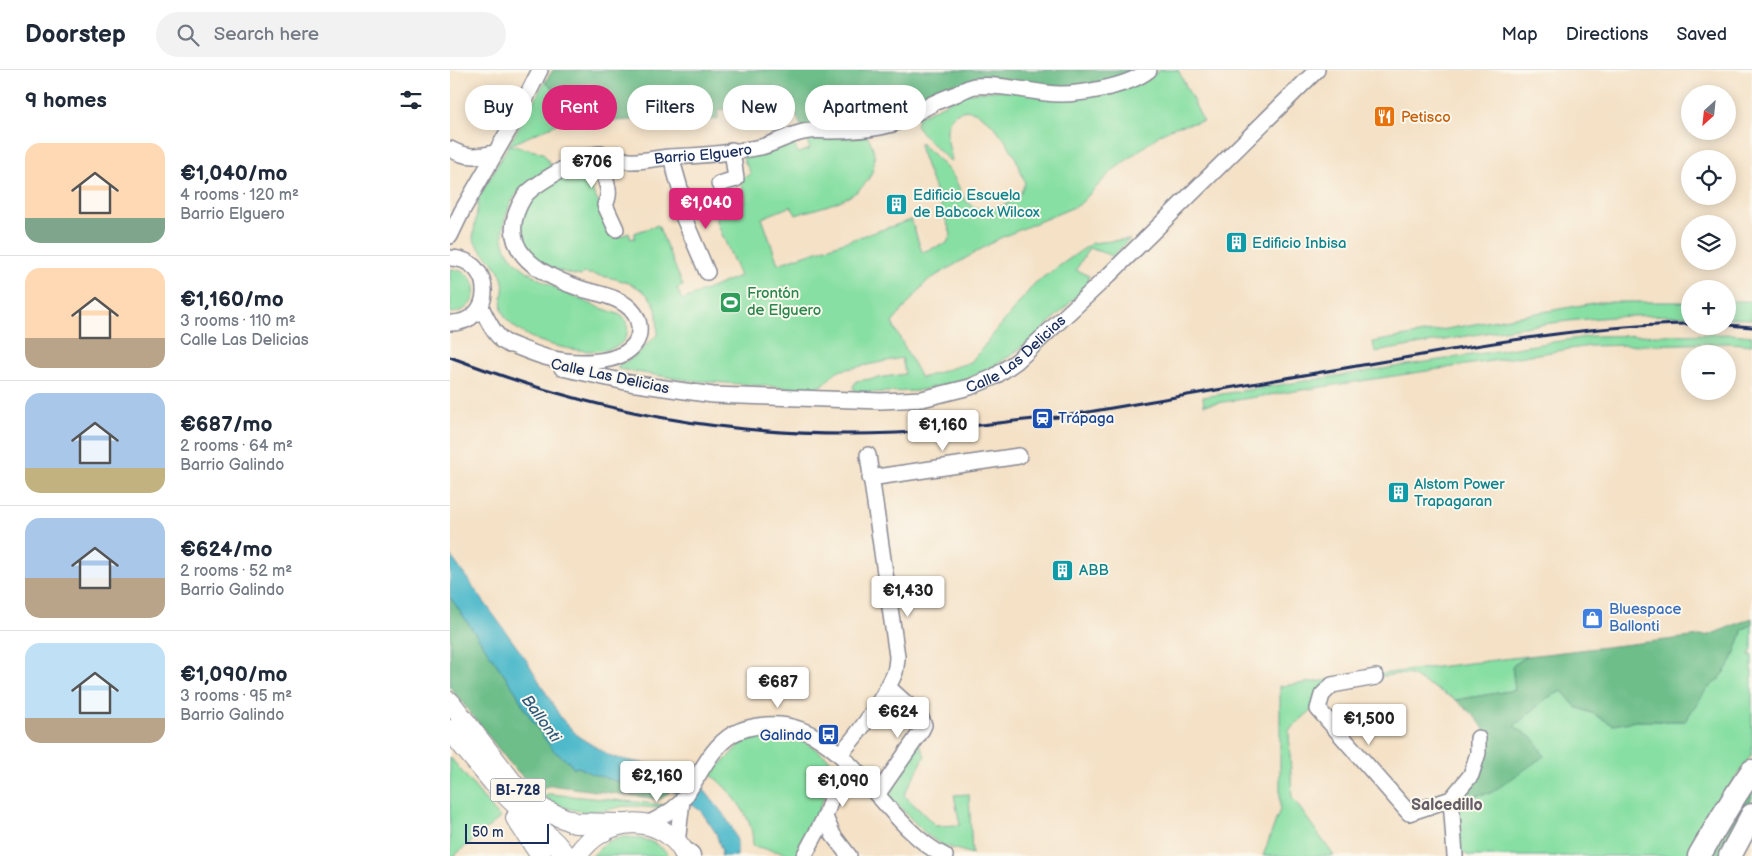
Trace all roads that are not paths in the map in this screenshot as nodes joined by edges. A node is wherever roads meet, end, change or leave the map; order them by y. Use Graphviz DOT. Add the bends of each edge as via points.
graph roads {
  1 [pos="1149,70"];
  2 [pos="1316,70"];
  3 [pos="539,71"];
  4 [pos="732,150"];
  5 [pos="456,152"];
  6 [pos="494,153"];
  7 [pos="671,157"];
  8 [pos="617,158"];
  9 [pos="719,184"];
  10 [pos="476,186"];
  11 [pos="616,229"];
  12 [pos="450,236"];
  13 [pos="450,258"];
  14 [pos="707,272"];
  15 [pos="481,307"];
  16 [pos="450,323"];
  17 [pos="502,341"];
  18 [pos="868,455"];
  19 [pos="1020,456"];
  20 [pos="870,478"];
  21 [pos="1376,677"];
  22 [pos="888,687"];
  23 [pos="450,702"];
  24 [pos="450,730"];
  25 [pos="1478,738"];
  26 [pos="843,758"];
  27 [pos="1752,771"];
  28 [pos="877,795"];
  29 [pos="507,796"];
  30 [pos="1451,799"];
  31 [pos="682,801"];
  32 [pos="1752,815"];
  33 [pos="825,817"];
  34 [pos="620,824"];
  35 [pos="645,825"];
  36 [pos="685,852"];
  37 [pos="541,856"];
  38 [pos="566,856"];
  39 [pos="577,856"];
  40 [pos="804,856"];
  41 [pos="849,856"];
  42 [pos="945,856"];
  43 [pos="1455,856"];
  44 [pos="1699,856"];
  45 [pos="1730,856"];
  1 -- 4 [label="street, Barrio Elguero" via="1113,86 1071,94 973,86 913,117 881,127 808,131 764,146"];
  2 -- 17 [label="street, Calle Las Delicias" via="1017,361 994,377 970,387 922,399 882,401 713,396 562,368 532,358"];
  3 -- 6 [label="street"];
  4 -- 7 [label="street, Barrio Elguero"];
  4 -- 9 [label="street" via="736,179"];
  5 -- 6 [label="street" via="478,157"];
  5 -- 10 [label="street" via="470,169"];
  6 -- 10 [label="street"];
  7 -- 8 [label="street, Barrio Elguero" via="628,161"];
  7 -- 14 [label="street" via="681,192 680,209"];
  8 -- 11 [label="street" via="604,172 610,196 605,205"];
  8 -- 17 [label="street, Barrio Elguero" via="606,154 592,155 528,191 514,221 513,235 517,249 531,264 578,288 624,304 634,312 639,324 635,344 614,358 572,362 545,357"];
  10 -- 12 [label="street"];
  13 -- 15 [label="street" via="468,262 482,277 485,286"];
  15 -- 16 [label="street" via="466,320"];
  15 -- 17 [label="street"];
  18 -- 20 [label="street"];
  19 -- 20 [label="street"];
  20 -- 22 [label="street" via="897,644 898,656"];
  21 -- 30 [label="street" via="1332,685 1322,696 1318,709 1409,813"];
  22 -- 26 [label="street"];
  22 -- 28 [label="street" via="920,716 924,725"];
  23 -- 34 [label="main road, BI-728" via="518,790 544,810 576,823"];
  24 -- 29 [label="main road, BI-728"];
  25 -- 30 [label="street" via="1478,754 1471,775"];
  26 -- 28 [label="street"];
  26 -- 31 [label="street" via="814,736 794,727 752,726 733,734 718,746"];
  26 -- 33 [label="street"];
  27 -- 44 [label="highway"];
  28 -- 42 [label="street" via="924,844"];
  29 -- 37 [label="main road" via="513,814"];
  29 -- 38 [label="main road, BI-728"];
  30 -- 43 [label="street"];
  31 -- 35 [label="street"];
  31 -- 36 [label="street"];
  32 -- 45 [label="highway"];
  33 -- 40 [label="street"];
  33 -- 41 [label="street" via="833,835"];
  34 -- 35 [label="main road, BI-728"];
  34 -- 39 [label="main road, BI-728" via="603,830 588,841"];
  35 -- 36 [label="main road, BI-728" via="662,831"];
}
